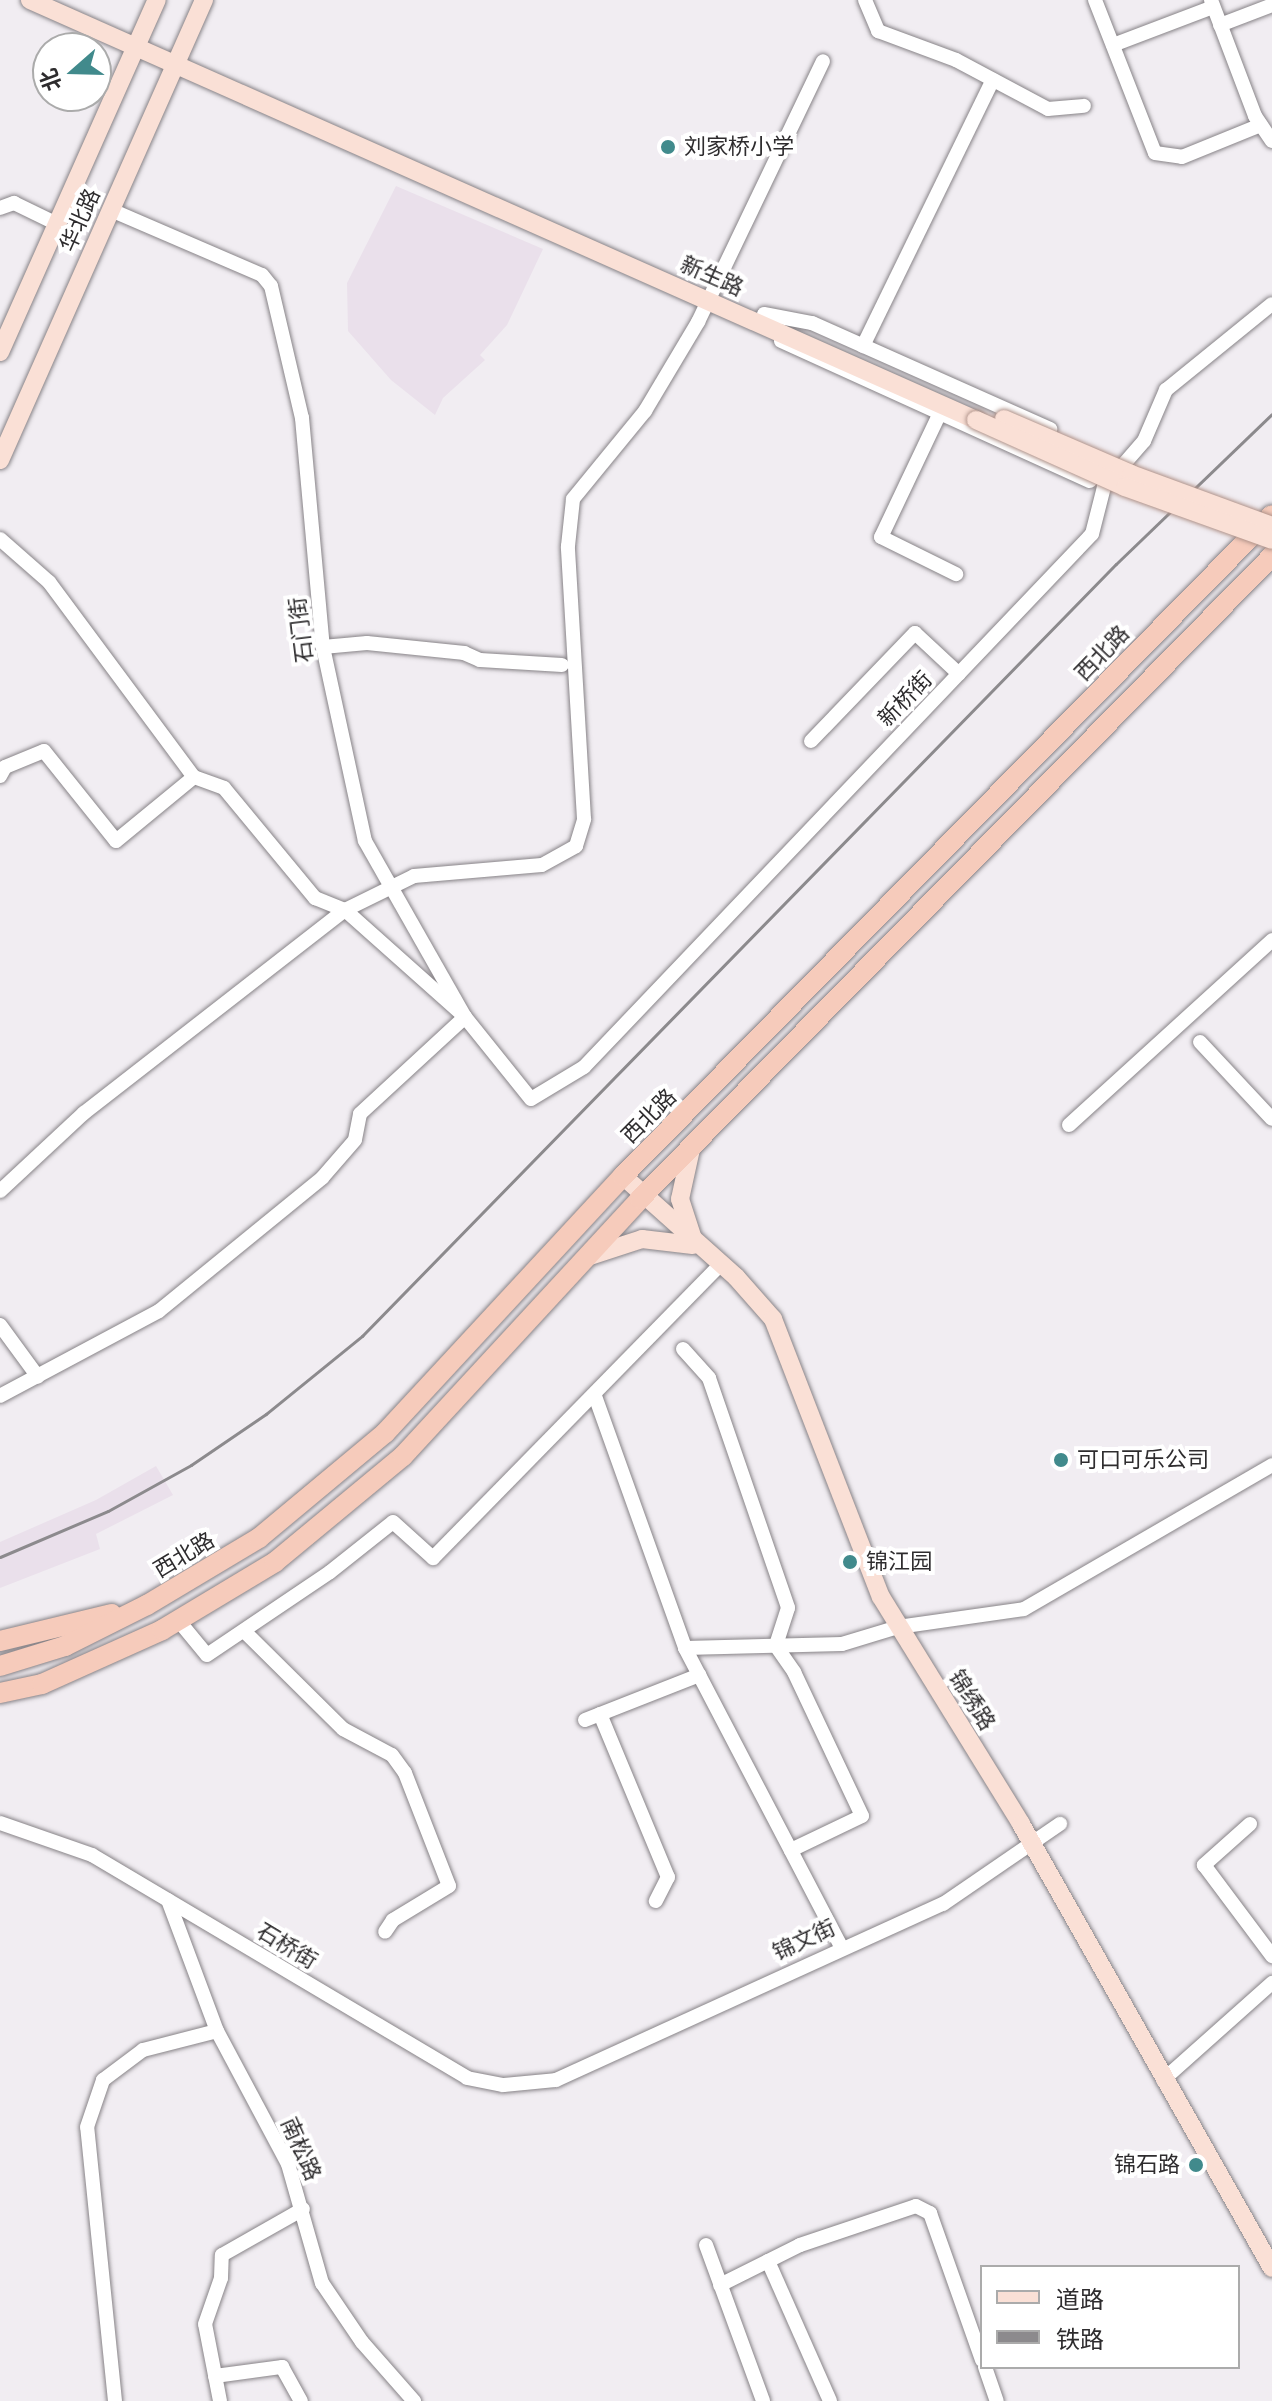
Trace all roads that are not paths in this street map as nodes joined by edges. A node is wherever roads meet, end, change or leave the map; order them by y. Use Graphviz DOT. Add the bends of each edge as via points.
graph roads {
  1 [pos="30,0"];
  2 [pos="157,0"];
  3 [pos="204,0"];
  4 [pos="865,0"];
  5 [pos="1095,0"];
  6 [pos="1212,3"];
  7 [pos="1272,5"];
  8 [pos="1220,25"];
  9 [pos="1113,45"];
  10 [pos="136,49"];
  11 [pos="178,58"];
  12 [pos="823,61"];
  13 [pos="993,80"];
  14 [pos="1084,106"];
  15 [pos="1261,125"];
  16 [pos="1272,141"];
  17 [pos="0,208"];
  18 [pos="111,210"];
  19 [pos="57,224"];
  20 [pos="710,296"];
  21 [pos="1272,304"];
  22 [pos="762,318"];
  23 [pos="863,346"];
  24 [pos="0,352"];
  25 [pos="979,414"];
  26 [pos="939,415"];
  27 [pos="0,460"];
  28 [pos="1127,464"];
  29 [pos="1104,487"];
  30 [pos="1272,515"];
  31 [pos="1272,526"];
  32 [pos="0,539"];
  33 [pos="1272,540"];
  34 [pos="1268,562"];
  35 [pos="956,574"];
  36 [pos="323,647"];
  37 [pos="562,665"];
  38 [pos="959,674"];
  39 [pos="811,741"];
  40 [pos="0,776"];
  41 [pos="194,777"];
  42 [pos="390,886"];
  43 [pos="345,910"];
  44 [pos="1272,940"];
  45 [pos="465,1017"];
  46 [pos="1200,1042"];
  47 [pos="531,1099"];
  48 [pos="1272,1119"];
  49 [pos="1069,1125"];
  50 [pos="691,1149"];
  51 [pos="623,1176"];
  52 [pos="0,1191"];
  53 [pos="644,1196"];
  54 [pos="696,1245"];
  55 [pos="587,1257"];
  56 [pos="720,1265"];
  57 [pos="0,1325"];
  58 [pos="683,1349"];
  59 [pos="38,1377"];
  60 [pos="0,1396"];
  61 [pos="595,1396"];
  62 [pos="1272,1465"];
  63 [pos="147,1605"];
  64 [pos="178,1620"];
  65 [pos="898,1627"];
  66 [pos="244,1631"];
  67 [pos="0,1641"];
  68 [pos="776,1646"];
  69 [pos="685,1648"];
  70 [pos="0,1666"];
  71 [pos="699,1675"];
  72 [pos="0,1693"];
  73 [pos="600,1714"];
  74 [pos="585,1720"];
  75 [pos="0,1823"];
  76 [pos="1060,1824"];
  77 [pos="1250,1824"];
  78 [pos="1030,1840"];
  79 [pos="791,1850"];
  80 [pos="168,1900"];
  81 [pos="656,1901"];
  82 [pos="385,1932"];
  83 [pos="841,1946"];
  84 [pos="1272,1956"];
  85 [pos="1272,1983"];
  86 [pos="217,2031"];
  87 [pos="556,2080"];
  88 [pos="1163,2080"];
  89 [pos="303,2209"];
  90 [pos="706,2245"];
  91 [pos="768,2261"];
  92 [pos="1272,2268"];
  93 [pos="720,2285"];
  94 [pos="980,2354"];
  95 [pos="986,2369"];
  96 [pos="215,2376"];
  97 [pos="115,2401"];
  98 [pos="220,2401"];
  99 [pos="301,2401"];
  100 [pos="414,2401"];
  101 [pos="763,2401"];
  102 [pos="830,2401"];
  103 [pos="997,2401"];
  1 -- 10 [label="main road, 新生路"];
  2 -- 10 [label="main road, 华北路"];
  3 -- 11 [label="main road, 华北路"];
  4 -- 13 [label="street" via="878,31"];
  5 -- 9 [label="street"];
  6 -- 8 [label="street"];
  6 -- 9 [label="street"];
  7 -- 8 [label="street"];
  8 -- 15 [label="street"];
  9 -- 15 [label="street" via="1155,153 1182,157"];
  10 -- 11 [label="main road, 新生路"];
  10 -- 19 [label="main road, 华北路"];
  11 -- 18 [label="main road, 华北路"];
  11 -- 20 [label="main road, 新生路"];
  12 -- 20 [label="street"];
  13 -- 14 [label="street" via="1048,109"];
  13 -- 23 [label="street"];
  15 -- 16 [label="street"];
  17 -- 19 [label="street" via="14,203"];
  18 -- 27 [label="main road, 华北路"];
  18 -- 36 [label="street, 石门街" via="262,275 271,286 302,418"];
  19 -- 24 [label="main road, 华北路"];
  20 -- 22 [label="main road, 新生路"];
  20 -- 42 [label="street" via="645,411 580,487 569,514 584,819 576,846 542,865 414,876"];
  21 -- 28 [label="street" via="1166,390 1144,441"];
  22 -- 23 [label="street" via="801,319"];
  22 -- 25 [label="main road, 新生路"];
  22 -- 26 [label="street" via="802,354"];
  23 -- 28 [label="street"];
  25 -- 31 [label="main road, 新生路, bridge"];
  25 -- 33 [label="main road, 新生路, bridge" via="1125,487"];
  26 -- 29 [label="street"];
  26 -- 35 [label="street" via="881,537"];
  28 -- 29 [label="street"];
  29 -- 38 [label="street, 新桥街" via="1092,534"];
  30 -- 51 [label="highway, 西北路"];
  32 -- 41 [label="street" via="49,582"];
  34 -- 50 [label="highway"];
  36 -- 37 [label="street" via="367,643 464,653 480,660"];
  36 -- 42 [label="street, 石门街" via="365,841"];
  38 -- 39 [label="street" via="915,633"];
  38 -- 47 [label="street, 新桥街" via="584,1067"];
  40 -- 41 [label="street" via="5,767 44,751 116,841"];
  41 -- 43 [label="street" via="224,788 315,898"];
  42 -- 43 [label="street"];
  42 -- 45 [label="street, 石门街"];
  43 -- 45 [label="street"];
  43 -- 52 [label="street" via="84,1113"];
  44 -- 49 [label="street"];
  45 -- 47 [label="street, 石门街"];
  45 -- 59 [label="street" via="360,1114 355,1140 322,1178 159,1311"];
  46 -- 48 [label="street"];
  50 -- 53 [label="highway"];
  50 -- 54 [label="main road" via="680,1199"];
  51 -- 53 [label="main road, 锦绣路"];
  51 -- 63 [label="highway, 西北路" via="385,1433 259,1538"];
  53 -- 54 [label="main road, 锦绣路"];
  53 -- 55 [label="highway"];
  54 -- 55 [label="main road" via="642,1239"];
  54 -- 56 [label="main road, 锦绣路"];
  55 -- 64 [label="highway" via="403,1456 275,1562"];
  56 -- 61 [label="street"];
  56 -- 65 [label="main road, 锦绣路" via="758,1300 784,1340 864,1557"];
  57 -- 59 [label="street"];
  58 -- 68 [label="street" via="709,1378 788,1608"];
  59 -- 60 [label="street"];
  61 -- 66 [label="street" via="433,1558 393,1522"];
  61 -- 69 [label="street"];
  62 -- 65 [label="street" via="1024,1609"];
  63 -- 67 [label="highway"];
  63 -- 70 [label="highway, 西北路" via="65,1646"];
  64 -- 66 [label="street" via="207,1655"];
  64 -- 72 [label="highway" via="42,1684"];
  65 -- 68 [label="street" via="842,1644"];
  65 -- 78 [label="main road, 锦绣路"];
  66 -- 82 [label="street" via="343,1729 392,1755 405,1773 449,1886 393,1920"];
  68 -- 69 [label="street"];
  68 -- 79 [label="street" via="794,1672 862,1816"];
  69 -- 71 [label="street"];
  71 -- 73 [label="street"];
  71 -- 79 [label="street"];
  73 -- 74 [label="street"];
  73 -- 81 [label="street" via="668,1877"];
  75 -- 80 [label="street, 石桥街" via="71,1845"];
  76 -- 78 [label="street, 锦文街"];
  77 -- 84 [label="street" via="1204,1865"];
  78 -- 83 [label="street, 锦文街" via="943,1904"];
  78 -- 88 [label="main road, 锦绣路"];
  79 -- 83 [label="street"];
  80 -- 86 [label="street, 南松路"];
  80 -- 87 [label="street, 石桥街" via="467,2078 503,2085"];
  83 -- 87 [label="street, 锦文街"];
  85 -- 88 [label="street"];
  86 -- 89 [label="street, 南松路" via="288,2164"];
  86 -- 97 [label="street" via="143,2050 103,2080 87,2127"];
  88 -- 92 [label="main road, 锦绣路"];
  89 -- 96 [label="street" via="222,2255 221,2278 205,2324"];
  89 -- 100 [label="street, 南松路" via="332,2302"];
  90 -- 93 [label="street"];
  91 -- 93 [label="street"];
  91 -- 94 [label="street" via="916,2206 930,2213"];
  91 -- 102 [label="street"];
  93 -- 101 [label="street"];
  95 -- 103 [label="street"];
  96 -- 98 [label="street"];
  96 -- 99 [label="street" via="282,2367"];
}
